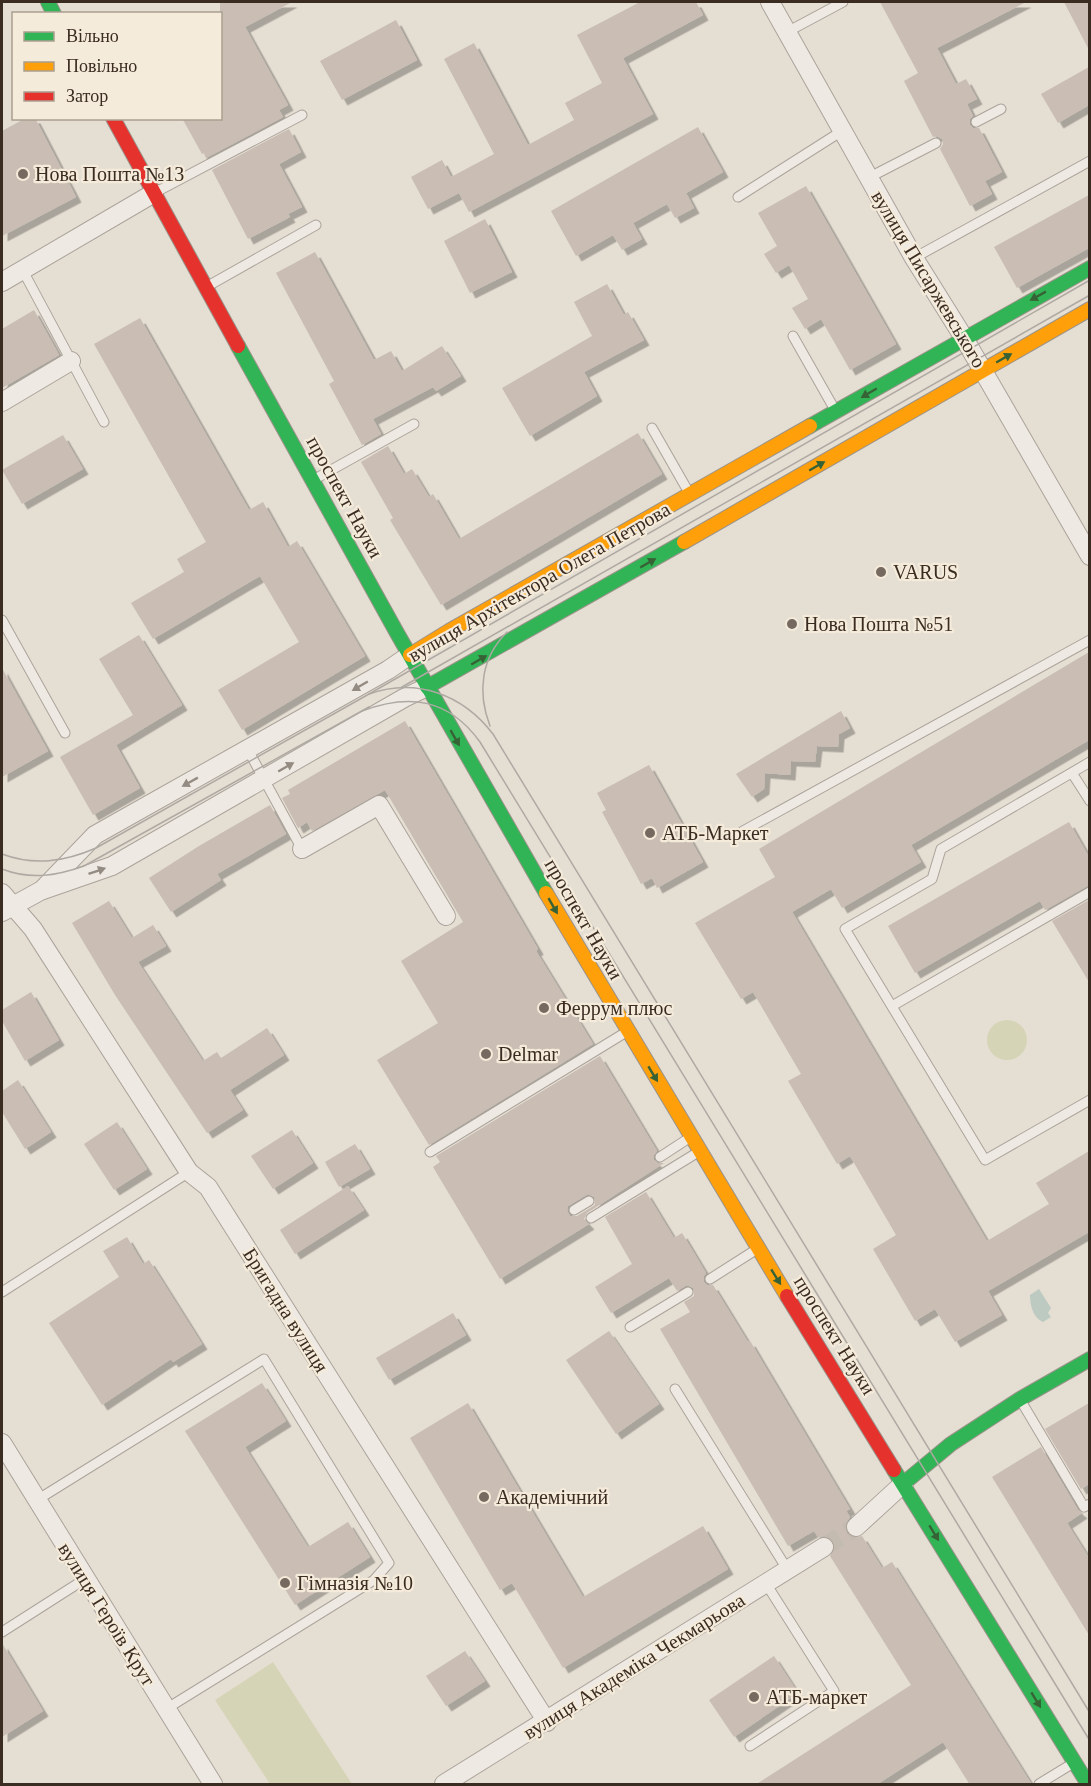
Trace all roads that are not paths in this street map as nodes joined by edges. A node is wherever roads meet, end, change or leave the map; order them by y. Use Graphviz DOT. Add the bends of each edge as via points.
graph roads {
  1 [pos="770,2"];
  2 [pos="843,2"];
  3 [pos="788,32"];
  4 [pos="1001,109"];
  5 [pos="302,115"];
  6 [pos="113,120"];
  7 [pos="976,122"];
  8 [pos="842,131"];
  9 [pos="936,143"];
  10 [pos="1089,161"];
  11 [pos="868,178"];
  12 [pos="154,193"];
  13 [pos="738,197"];
  14 [pos="316,225"];
  15 [pos="914,258"];
  16 [pos="1089,268"];
  17 [pos="22,269"];
  18 [pos="2,282"];
  19 [pos="206,287"];
  20 [pos="1089,309"];
  21 [pos="794,336"];
  22 [pos="964,338"];
  23 [pos="71,361"];
  24 [pos="983,370"];
  25 [pos="2,402"];
  26 [pos="836,412"];
  27 [pos="104,422"];
  28 [pos="414,424"];
  29 [pos="652,428"];
  30 [pos="313,480"];
  31 [pos="690,495"];
  32 [pos="1089,556"];
  33 [pos="2,620"];
  34 [pos="1089,640"];
  35 [pos="410,655"];
  36 [pos="427,687"];
  37 [pos="66,733"];
  38 [pos="248,750"];
  39 [pos="1089,762"];
  40 [pos="1072,773"];
  41 [pos="264,780"];
  42 [pos="1089,801"];
  43 [pos="743,831"];
  44 [pos="302,849"];
  45 [pos="42,890"];
  46 [pos="1089,892"];
  47 [pos="6,904"];
  48 [pos="446,916"];
  49 [pos="892,1006"];
  50 [pos="627,1032"];
  51 [pos="1089,1100"];
  52 [pos="691,1137"];
  53 [pos="699,1151"];
  54 [pos="430,1152"];
  55 [pos="660,1157"];
  56 [pos="189,1172"];
  57 [pos="589,1201"];
  58 [pos="574,1210"];
  59 [pos="591,1218"];
  60 [pos="759,1248"];
  61 [pos="710,1279"];
  62 [pos="2,1292"];
  63 [pos="688,1292"];
  64 [pos="630,1327"];
  65 [pos="1089,1359"];
  66 [pos="675,1389"];
  67 [pos="1020,1399"];
  68 [pos="2,1443"];
  69 [pos="904,1484"];
  70 [pos="37,1500"];
  71 [pos="1089,1504"];
  72 [pos="856,1527"];
  73 [pos="824,1547"];
  74 [pos="787,1569"];
  75 [pos="85,1579"];
  76 [pos="765,1582"];
  77 [pos="2,1632"];
  78 [pos="166,1709"];
  79 [pos="547,1722"];
  80 [pos="750,1746"];
  81 [pos="1074,1762"];
  82 [pos="213,1785"];
  83 [pos="444,1785"];
  84 [pos="1039,1785"];
  85 [pos="1088,1785"];
  1 -- 3 [label="street, вулиця Писаржевського"];
  2 -- 3 [label="lane"];
  3 -- 8 [label="street, вулиця Писаржевського"];
  4 -- 7 [label="lane"];
  5 -- 12 [label="lane"];
  6 -- 12 [label="main road, проспект Науки"];
  8 -- 11 [label="street, вулиця Писаржевського"];
  8 -- 13 [label="lane"];
  9 -- 11 [label="lane"];
  10 -- 15 [label="lane"];
  11 -- 15 [label="street, вулиця Писаржевського"];
  12 -- 17 [label="street"];
  12 -- 19 [label="main road, проспект Науки"];
  14 -- 19 [label="lane"];
  15 -- 22 [label="street, вулиця Писаржевського"];
  16 -- 22 [label="main road, вулиця Архітектора Олега Петрова, one-way"];
  17 -- 18 [label="street"];
  17 -- 23 [label="lane"];
  19 -- 30 [label="main road, проспект Науки"];
  24 -- 20 [label="main road, вулиця Архітектора Олега Петрова, one-way"];
  21 -- 26 [label="lane"];
  22 -- 24 [label="street, вулиця Писаржевського"];
  22 -- 26 [label="main road, вулиця Архітектора Олега Петрова, one-way"];
  23 -- 25 [label="street"];
  23 -- 27 [label="lane"];
  24 -- 32 [label="street, вулиця Писаржевського"];
  36 -- 24 [label="main road, вулиця Архітектора Олега Петрова, one-way"];
  26 -- 31 [label="main road, вулиця Архітектора Олега Петрова"];
  28 -- 30 [label="lane"];
  29 -- 31 [label="lane"];
  30 -- 35 [label="main road, проспект Науки"];
  31 -- 35 [label="main road, вулиця Архітектора Олега Петрова"];
  33 -- 37 [label="lane"];
  34 -- 43 [label="lane"];
  35 -- 36 [label="main road, проспект Науки"];
  35 -- 38 [label="street, вулиця Архітектора Олега Петрова, one-way"];
  41 -- 36 [label="street, one-way"];
  36 -- 50 [label="main road, проспект Науки, one-way"];
  38 -- 41 [label="lane"];
  38 -- 45 [label="street, вулиця Архітектора Олега Петрова, one-way" via="95,835"];
  39 -- 40 [label="lane"];
  40 -- 42 [label="lane"];
  40 -- 49 [label="lane" via="941,849 932,879 845,929"];
  41 -- 44 [label="lane"];
  45 -- 41 [label="street, one-way" via="112,866"];
  44 -- 48 [label="street" via="379,805"];
  45 -- 47 [label="street, вулиця Архітектора Олега Петрова"];
  46 -- 49 [label="lane"];
  47 -- 56 [label="street, Бригадна вулиця" via="33,929"];
  49 -- 51 [label="lane" via="985,1160"];
  50 -- 52 [label="main road, проспект Науки, one-way"];
  50 -- 54 [label="lane"];
  52 -- 53 [label="main road, проспект Науки"];
  52 -- 55 [label="lane"];
  53 -- 59 [label="lane"];
  53 -- 60 [label="main road, проспект Науки"];
  56 -- 62 [label="lane"];
  56 -- 79 [label="street, Бригадна вулиця" via="208,1186"];
  57 -- 58 [label="lane"];
  60 -- 61 [label="lane"];
  60 -- 69 [label="main road, проспект Науки, one-way"];
  63 -- 64 [label="lane"];
  65 -- 67 [label="main road"];
  66 -- 74 [label="lane"];
  67 -- 69 [label="main road" via="951,1444"];
  67 -- 71 [label="lane" via="1084,1507"];
  68 -- 70 [label="street, вулиця Героїв Крут"];
  69 -- 72 [label="street"];
  69 -- 81 [label="main road, проспект Науки, one-way"];
  70 -- 75 [label="street, вулиця Героїв Крут"];
  70 -- 78 [label="lane" via="264,1359 389,1563 374,1580"];
  73 -- 74 [label="street, вулиця Академіка Чекмарьова"];
  74 -- 76 [label="street, вулиця Академіка Чекмарьова"];
  75 -- 77 [label="lane"];
  75 -- 78 [label="street, вулиця Героїв Крут"];
  76 -- 79 [label="street, вулиця Академіка Чекмарьова"];
  76 -- 80 [label="lane" via="834,1691"];
  78 -- 82 [label="street, вулиця Героїв Крут"];
  79 -- 83 [label="street, вулиця Академіка Чекмарьова"];
  81 -- 84 [label="lane"];
  81 -- 85 [label="main road, проспект Науки"];
}
